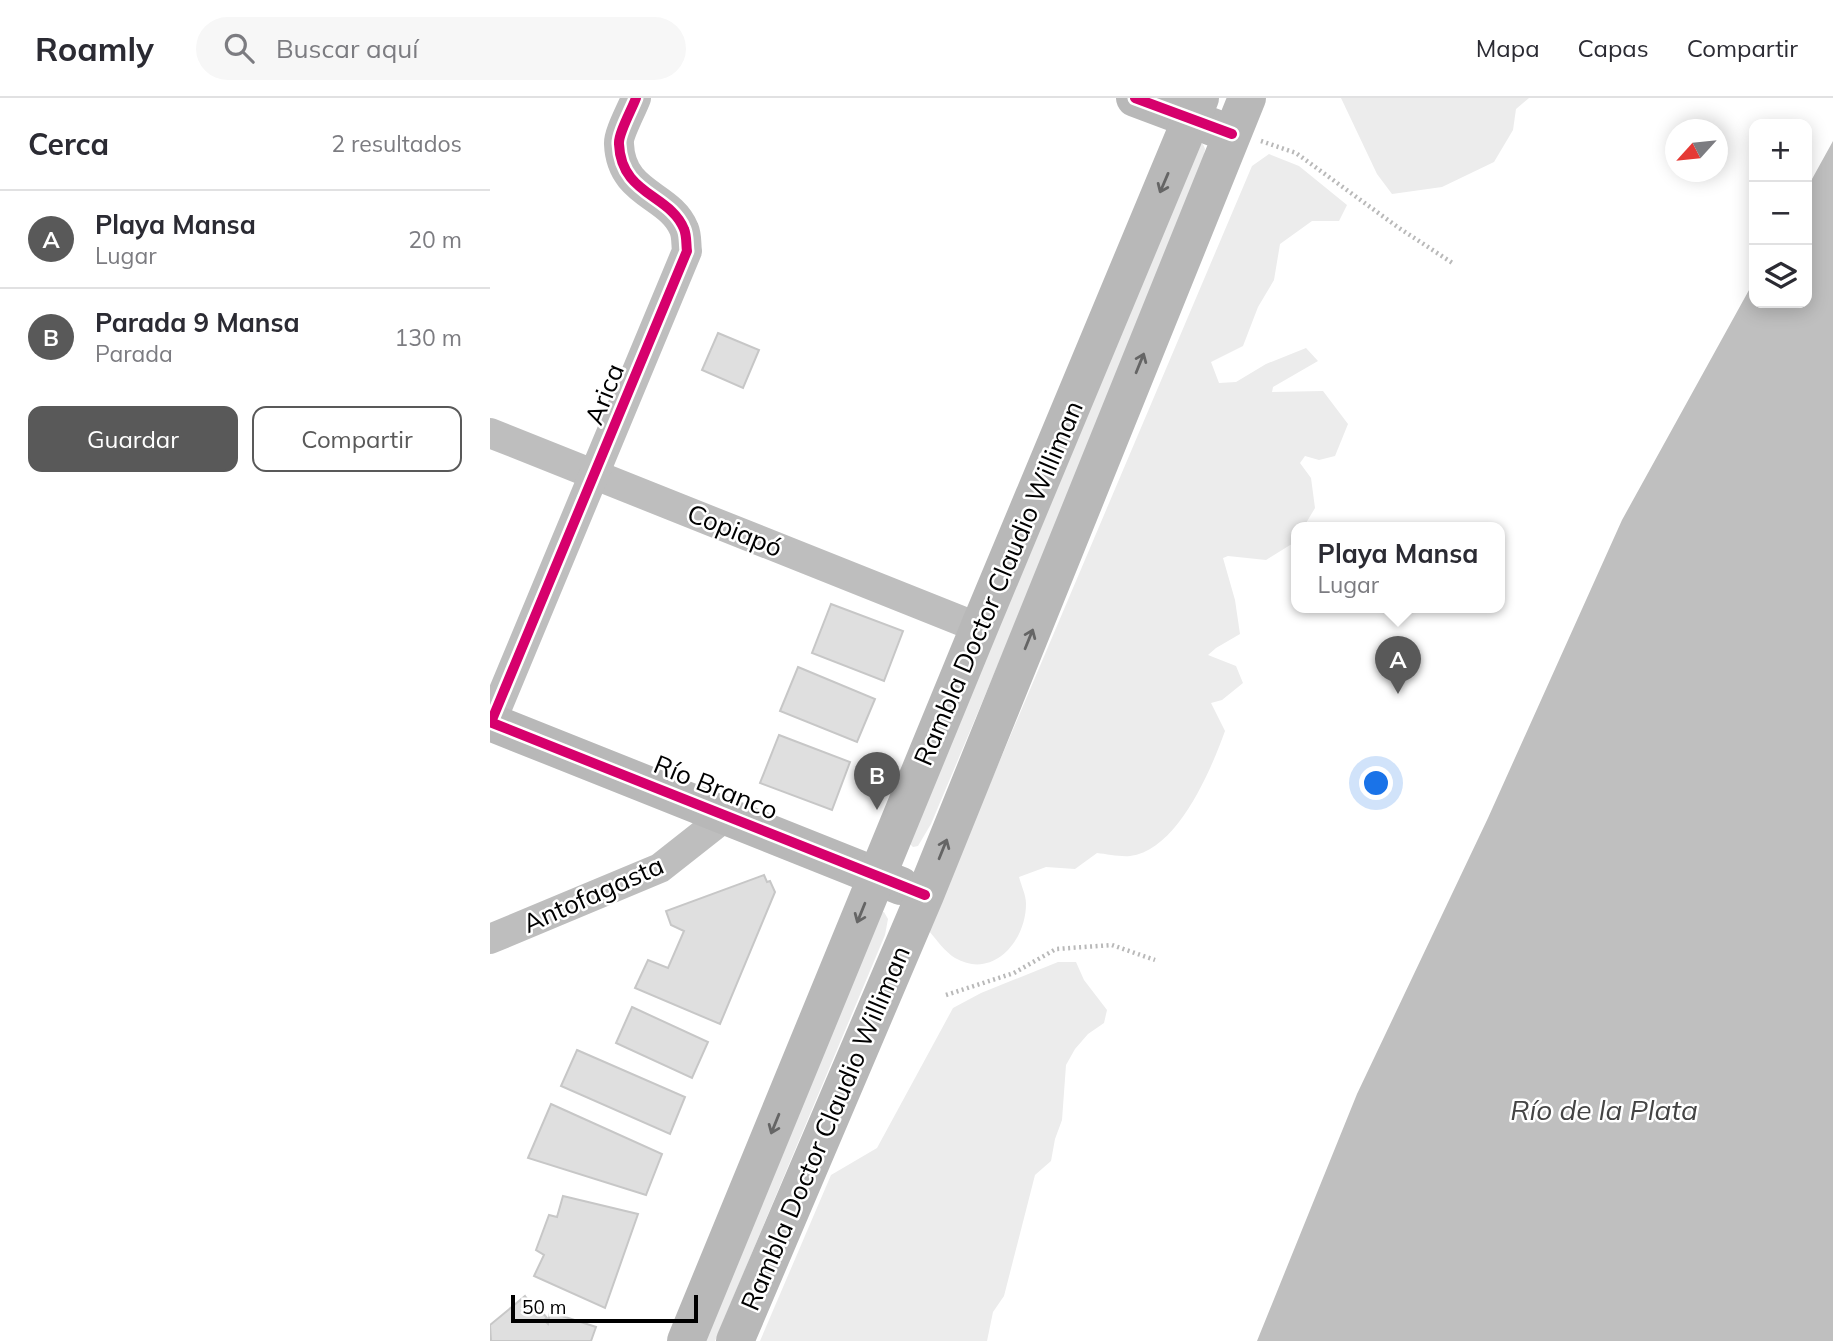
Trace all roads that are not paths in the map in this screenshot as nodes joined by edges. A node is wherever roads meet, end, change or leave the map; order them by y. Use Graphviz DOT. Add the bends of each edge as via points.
graph roads {
  1 [pos="636,98"];
  2 [pos="1135,98"];
  3 [pos="1247,98"];
  4 [pos="1196,109"];
  5 [pos="1231,134"];
  6 [pos="490,433"];
  7 [pos="595,474"];
  8 [pos="979,628"];
  9 [pos="490,722"];
  10 [pos="726,816"];
  11 [pos="877,876"];
  12 [pos="925,895"];
  13 [pos="490,939"];
  14 [pos="686,1341"];
  15 [pos="735,1341"];
  1 -- 7 [label="street, Arica" via="618,142 624,166 636,186 673,213 685,230 687,251"];
  2 -- 4 [label="main road"];
  3 -- 5 [label="main road, Rambla Doctor Claudio Williman"];
  4 -- 5 [label="main road"];
  4 -- 8 [label="main road, Rambla Doctor Claudio Williman, one-way"];
  12 -- 5 [label="main road, Rambla Doctor Claudio Williman, one-way"];
  6 -- 7 [label="street, Copiapó"];
  7 -- 8 [label="street, Copiapó"];
  7 -- 9 [label="street, Arica"];
  8 -- 11 [label="main road, Rambla Doctor Claudio Williman"];
  9 -- 10 [label="main road, Río Branco"];
  10 -- 11 [label="main road, Río Branco"];
  10 -- 13 [label="street, Antofagasta" via="660,869"];
  11 -- 12 [label="main road, Río Branco"];
  11 -- 14 [label="main road, Rambla Doctor Claudio Williman, one-way"];
  12 -- 15 [label="main road, Rambla Doctor Claudio Williman"];
}
